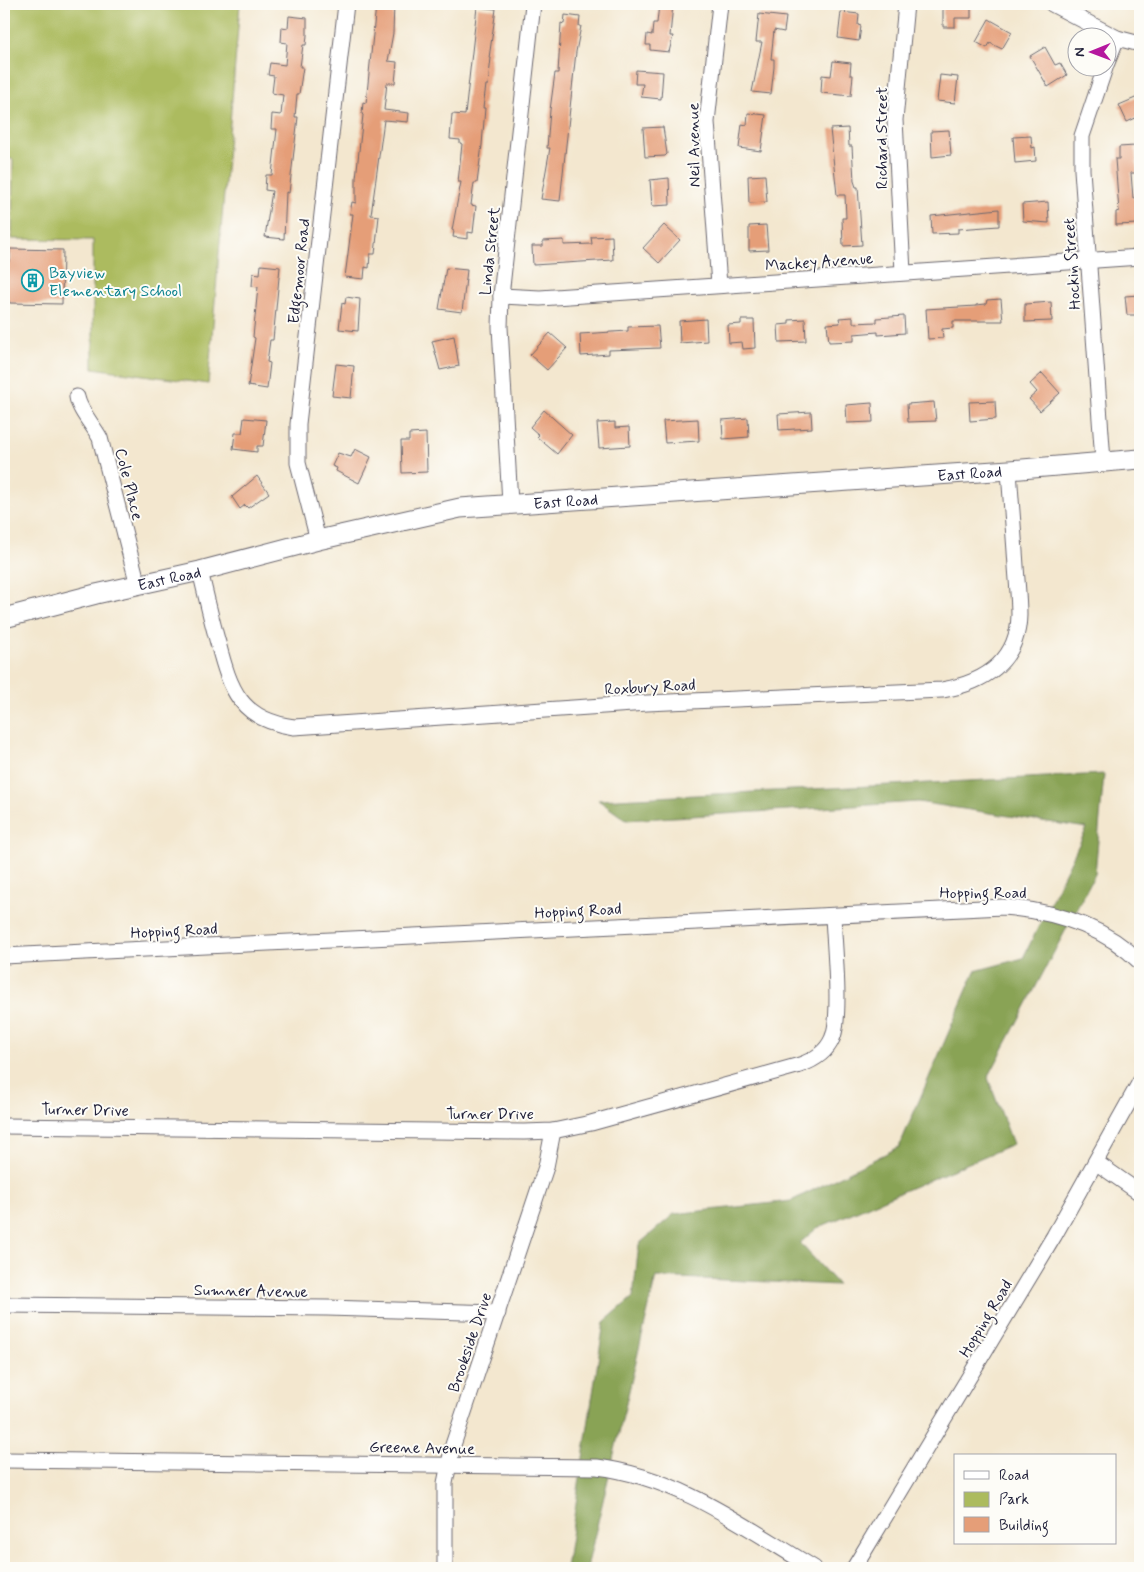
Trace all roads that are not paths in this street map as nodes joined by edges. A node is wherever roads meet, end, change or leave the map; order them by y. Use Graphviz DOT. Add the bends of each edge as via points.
graph roads {
  1 [pos="346,4"];
  2 [pos="533,4"];
  3 [pos="720,4"];
  4 [pos="906,4"];
  5 [pos="1052,4"];
  6 [pos="1117,38"];
  7 [pos="1140,44"];
  8 [pos="1102,78"];
  9 [pos="1140,257"];
  10 [pos="1089,260"];
  11 [pos="903,272"];
  12 [pos="719,285"];
  13 [pos="501,296"];
  14 [pos="76,397"];
  15 [pos="1140,459"];
  16 [pos="1103,461"];
  17 [pos="1009,470"];
  18 [pos="510,503"];
  19 [pos="318,540"];
  20 [pos="200,572"];
  21 [pos="138,586"];
  22 [pos="4,618"];
  23 [pos="833,916"];
  24 [pos="4,956"];
  25 [pos="1140,962"];
  26 [pos="1140,1082"];
  27 [pos="4,1126"];
  28 [pos="554,1131"];
  29 [pos="1097,1163"];
  30 [pos="1140,1192"];
  31 [pos="4,1305"];
  32 [pos="498,1312"];
  33 [pos="4,1460"];
  34 [pos="449,1465"];
  35 [pos="445,1568"];
  36 [pos="814,1568"];
  37 [pos="854,1568"];
  1 -- 19 [label="street, Edgemoor Road" via="298,424 298,463"];
  2 -- 13 [label="street, Linda Street"];
  3 -- 12 [label="street, Neil Avenue" via="708,122"];
  4 -- 11 [label="street, Richard Street" via="895,120"];
  5 -- 6 [label="street"];
  6 -- 7 [label="street"];
  8 -- 10 [label="street, Hockin Street" via="1082,136"];
  9 -- 10 [label="street, Mackey Avenue"];
  10 -- 11 [label="street, Mackey Avenue"];
  10 -- 16 [label="street, Hockin Street"];
  11 -- 12 [label="street, Mackey Avenue"];
  12 -- 13 [label="street, Mackey Avenue" via="540,298"];
  13 -- 18 [label="street, Linda Street"];
  14 -- 21 [label="street, Cole Place" via="78,406 100,438"];
  15 -- 16 [label="street, East Road"];
  16 -- 17 [label="street, East Road"];
  17 -- 18 [label="street, East Road"];
  17 -- 20 [label="street, Roxbury Road" via="1019,616 1014,642 1005,658 989,674 962,687 942,690 648,703 294,727 278,725 248,708 227,680"];
  18 -- 19 [label="street, East Road" via="460,508"];
  19 -- 20 [label="street, East Road"];
  20 -- 21 [label="street, East Road"];
  21 -- 22 [label="street, East Road"];
  23 -- 24 [label="street, Hopping Road"];
  23 -- 25 [label="street, Hopping Road" via="986,908 1034,910 1057,914 1102,933"];
  23 -- 28 [label="street, Turner Drive" via="837,1022 832,1041 818,1057 800,1065"];
  26 -- 29 [label="street, Hopping Road"];
  27 -- 28 [label="street, Turner Drive"];
  28 -- 32 [label="street, Brookside Drive" via="546,1167"];
  29 -- 30 [label="street"];
  29 -- 37 [label="street, Hopping Road"];
  31 -- 32 [label="street, Sumner Avenue"];
  32 -- 34 [label="street, Brookside Drive"];
  33 -- 34 [label="street, Greene Avenue"];
  34 -- 35 [label="street, Brookside Drive"];
  34 -- 36 [label="street, Greene Avenue" via="598,1467 649,1478 697,1498"];
}
